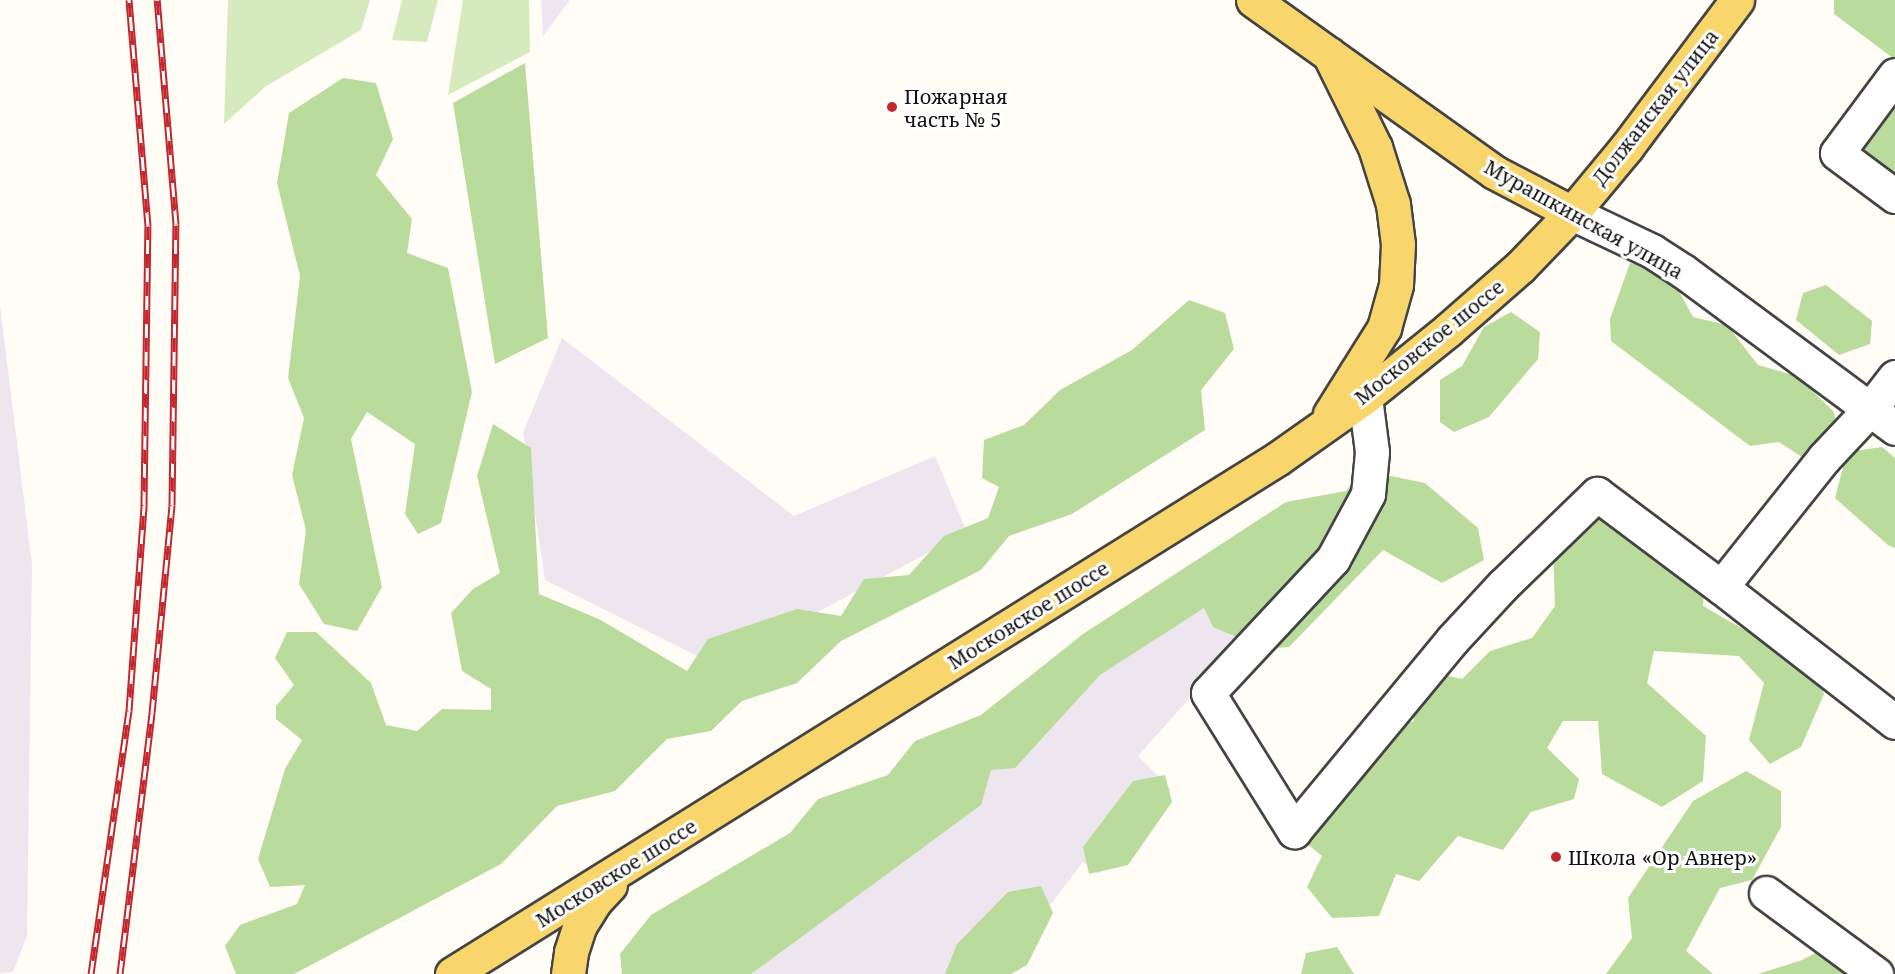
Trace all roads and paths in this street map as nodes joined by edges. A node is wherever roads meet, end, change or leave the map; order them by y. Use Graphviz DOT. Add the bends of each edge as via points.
graph roads {
  1 [pos="1253,0"];
  2 [pos="1737,0"];
  3 [pos="1329,54"];
  4 [pos="1895,75"];
  5 [pos="1895,196"];
  6 [pos="1572,213"];
  7 [pos="1895,377"];
  8 [pos="1365,397"];
  9 [pos="1883,418"];
  10 [pos="1323,426"];
  11 [pos="1721,587"];
  12 [pos="1895,722"];
  13 [pos="627,866"];
  14 [pos="1766,893"];
  15 [pos="452,974"];
  16 [pos="568,974"];
  17 [pos="1876,974"];
  1 -- 3 [label="main road, Мурашкинская улица"];
  2 -- 6 [label="main road, Должанская улица"];
  3 -- 6 [label="main road, Мурашкинская улица" via="1494,172"];
  3 -- 10 [label="main road, Мурашкинская улица" via="1375,147 1393,204 1398,244 1396,285 1384,328"];
  4 -- 5 [label="street" via="1837,153"];
  6 -- 8 [label="main road, Московское шоссе" via="1520,267"];
  6 -- 9 [label="street, Мурашкинская улица" via="1652,251 1683,271"];
  7 -- 9 [label="street"];
  8 -- 10 [label="main road, Московское шоссе"];
  8 -- 11 [label="street" via="1372,452 1368,494 1333,559 1208,693 1294,831 1452,640 1597,494"];
  9 -- 11 [label="street" via="1824,458"];
  10 -- 13 [label="main road, Московское шоссе" via="1277,459"];
  11 -- 12 [label="street"];
  13 -- 15 [label="main road, Московское шоссе"];
  13 -- 16 [label="main road" via="595,901 580,925"];
  14 -- 17 [label="street"];
}
